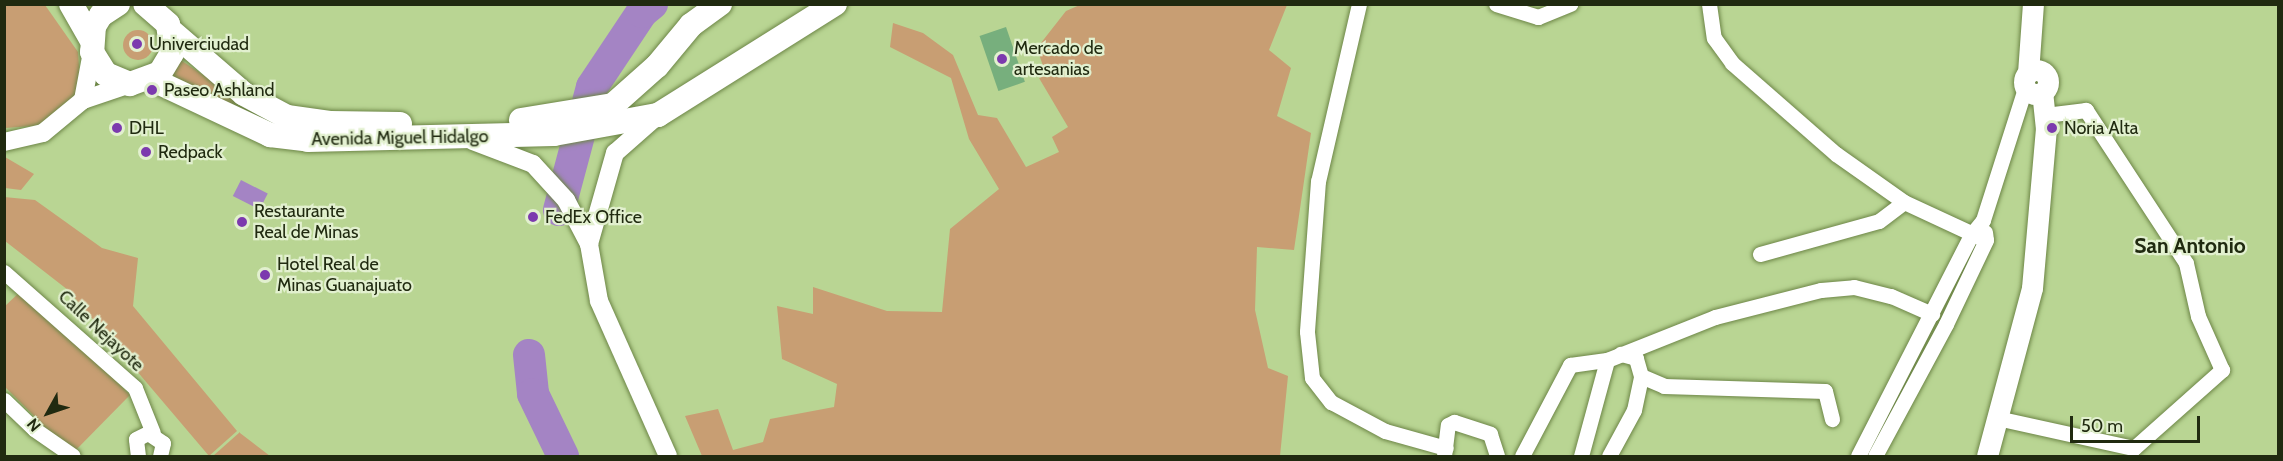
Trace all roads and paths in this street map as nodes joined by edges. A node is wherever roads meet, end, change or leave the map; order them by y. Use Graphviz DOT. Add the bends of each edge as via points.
graph roads {
  1 [pos="71,4"];
  2 [pos="118,4"];
  3 [pos="720,4"];
  4 [pos="835,4"];
  5 [pos="1359,4"];
  6 [pos="1496,4"];
  7 [pos="1571,4"];
  8 [pos="1709,4"];
  9 [pos="2033,4"];
  10 [pos="147,5"];
  11 [pos="171,31"];
  12 [pos="91,46"];
  13 [pos="141,82"];
  14 [pos="2035,82"];
  15 [pos="83,100"];
  16 [pos="616,115"];
  17 [pos="2045,115"];
  18 [pos="658,116"];
  19 [pos="553,126"];
  20 [pos="466,139"];
  21 [pos="4,142"];
  22 [pos="1904,202"];
  23 [pos="1983,220"];
  24 [pos="1971,235"];
  25 [pos="1986,240"];
  26 [pos="589,244"];
  27 [pos="1760,254"];
  28 [pos="4,272"];
  29 [pos="1932,314"];
  30 [pos="1614,357"];
  31 [pos="1641,376"];
  32 [pos="4,400"];
  33 [pos="1997,418"];
  34 [pos="1832,419"];
  35 [pos="153,433"];
  36 [pos="1445,452"];
  37 [pos="73,456"];
  38 [pos="138,456"];
  39 [pos="160,456"];
  40 [pos="668,456"];
  41 [pos="1497,456"];
  42 [pos="1522,456"];
  43 [pos="1581,456"];
  44 [pos="1609,456"];
  45 [pos="1858,456"];
  46 [pos="1875,456"];
  47 [pos="1987,456"];
  1 -- 12 [label="main road, Avenida Miguel Hidalgo"];
  2 -- 12 [label="main road" via="101,15"];
  3 -- 16 [label="main road" via="689,29 628,96"];
  4 -- 18 [label="main road"];
  5 -- 36 [label="street" via="1318,181 1307,332 1312,378 1331,402 1385,431"];
  6 -- 7 [label="street" via="1538,17"];
  8 -- 22 [label="street" via="1714,38 1732,63 1836,154"];
  9 -- 14 [label="main road"];
  10 -- 11 [label="main road, Avenida Miguel Hidalgo"];
  11 -- 13 [label="main road" via="167,64"];
  11 -- 19 [label="main road, Avenida Miguel Hidalgo" via="244,94 286,117 306,122"];
  12 -- 13 [label="main road, Avenida Miguel Hidalgo" via="106,75"];
  12 -- 15 [label="street"];
  13 -- 15 [label="street"];
  13 -- 20 [label="main road, Avenida Miguel Hidalgo" via="270,135 326,141"];
  14 -- 17 [label="main road"];
  14 -- 23 [label="street"];
  15 -- 21 [label="street" via="43,133"];
  16 -- 18 [label="main road"];
  16 -- 19 [label="main road"];
  17 -- 33 [label="main road" via="2032,288 2024,332"];
  17 -- 33 [label="street" via="2086,110 2186,263 2198,316 2222,370 2134,448"];
  18 -- 26 [label="street" via="615,153"];
  19 -- 20 [label="main road, Avenida Miguel Hidalgo"];
  20 -- 26 [label="street" via="533,164 556,187"];
  22 -- 24 [label="street"];
  22 -- 27 [label="street" via="1879,221"];
  23 -- 24 [label="street"];
  23 -- 25 [label="street"];
  24 -- 25 [label="street"];
  24 -- 29 [label="street"];
  25 -- 46 [label="street"];
  26 -- 40 [label="street" via="599,301"];
  28 -- 35 [label="street, Calle Nejayote" via="135,388"];
  29 -- 30 [label="street" via="1892,296 1854,287 1821,290 1714,317"];
  29 -- 45 [label="street"];
  30 -- 31 [label="street" via="1636,358"];
  30 -- 42 [label="street" via="1570,365"];
  30 -- 43 [label="street"];
  31 -- 34 [label="street" via="1664,386 1825,391"];
  31 -- 44 [label="street" via="1634,410"];
  32 -- 37 [label="street" via="34,429"];
  33 -- 47 [label="main road"];
  35 -- 38 [label="street" via="136,440"];
  35 -- 39 [label="street, Calle Nejayote" via="163,443"];
  36 -- 41 [label="street" via="1448,425 1454,422 1490,434"];
}
